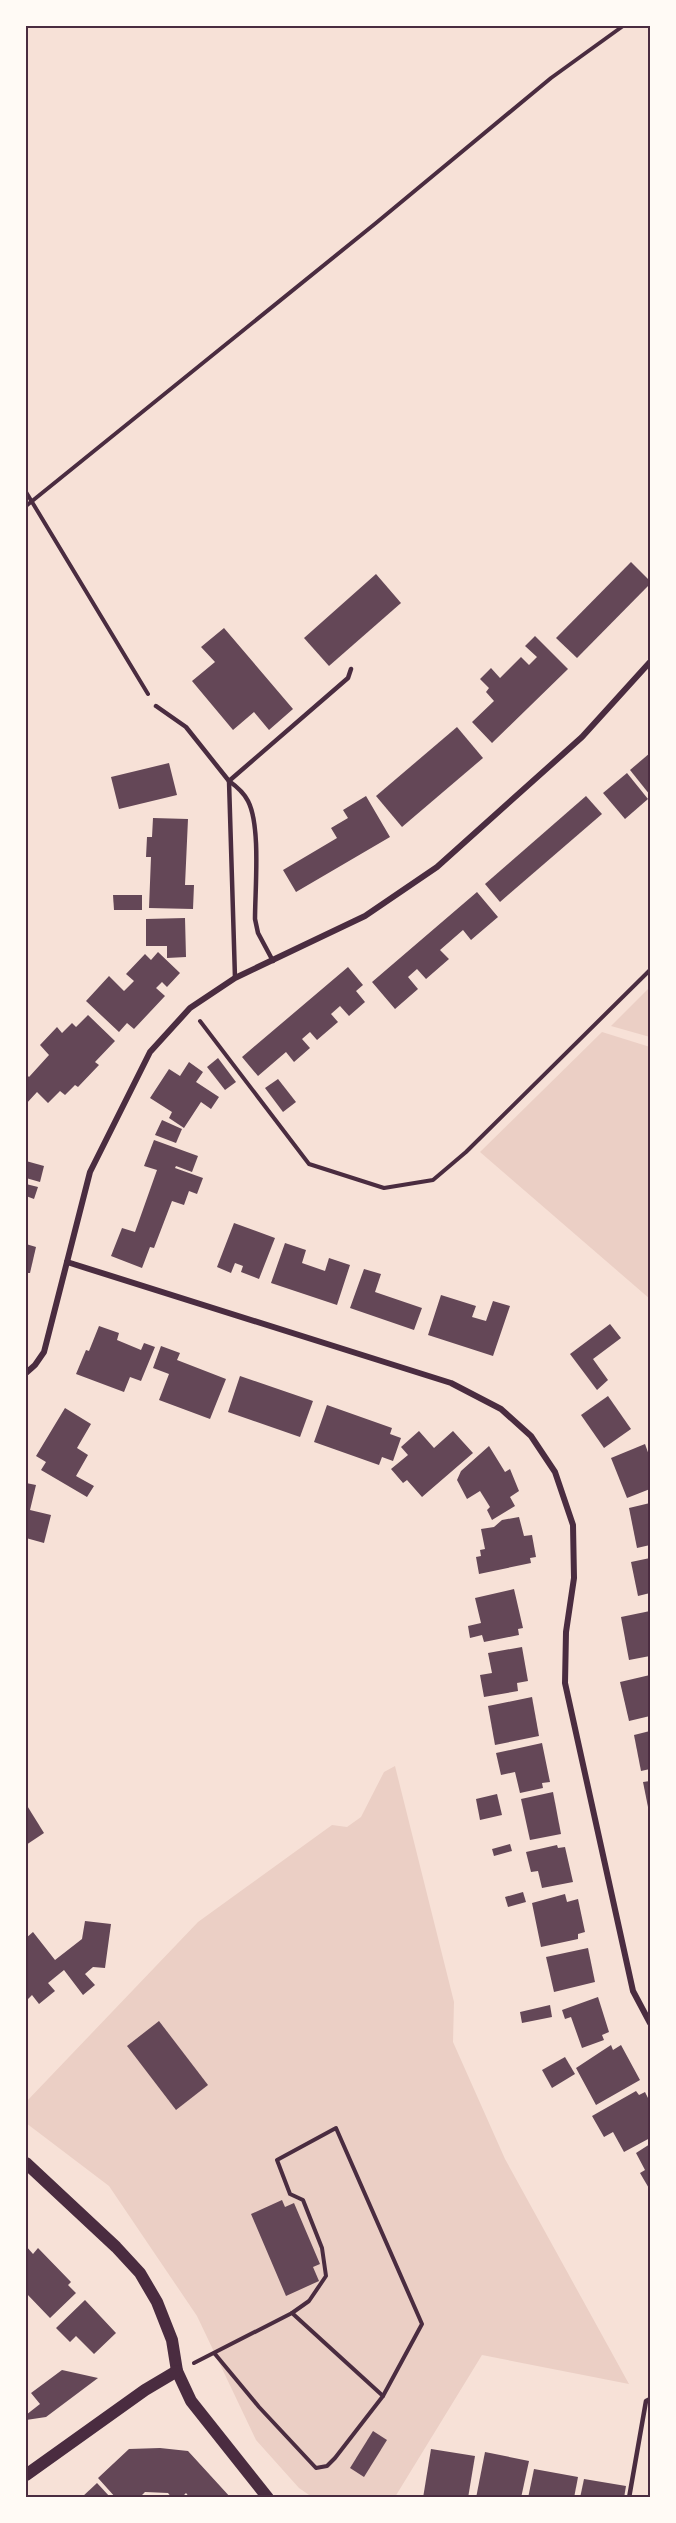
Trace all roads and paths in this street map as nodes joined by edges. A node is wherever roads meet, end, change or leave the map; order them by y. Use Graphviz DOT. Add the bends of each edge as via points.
graph roads {
  1 [pos="623,26"];
  2 [pos="26,492"];
  3 [pos="31,502"];
  4 [pos="26,506"];
  5 [pos="651,662"];
  6 [pos="351,669"];
  7 [pos="156,706"];
  8 [pos="229,781"];
  9 [pos="273,961"];
  10 [pos="651,970"];
  11 [pos="235,978"];
  12 [pos="190,1008"];
  13 [pos="67,1262"];
  14 [pos="26,1373"];
  15 [pos="651,2023"];
  16 [pos="26,2163"];
  17 [pos="292,2313"];
  18 [pos="214,2354"];
  19 [pos="177,2371"];
  20 [pos="382,2396"];
  21 [pos="651,2399"];
  22 [pos="26,2475"];
  23 [pos="268,2498"];
  24 [pos="628,2498"];
  1 -- 3 [label="path" via="551,78"];
  2 -- 3 [label="path"];
  3 -- 4 [label="path"];
  3 -- 7 [label="path"];
  5 -- 9 [label="street" via="582,737 437,867 365,916"];
  6 -- 8 [label="lane" via="348,678"];
  7 -- 8 [label="lane" via="186,727"];
  8 -- 9 [label="lane" via="249,802 254,821 255,919"];
  8 -- 11 [label="lane"];
  9 -- 11 [label="street"];
  10 -- 12 [label="path" via="466,1152 433,1179 384,1188 309,1164"];
  11 -- 12 [label="street"];
  12 -- 13 [label="street" via="150,1052 130,1088 90,1172"];
  13 -- 14 [label="street" via="44,1352"];
  13 -- 15 [label="street" via="452,1383 501,1409 531,1436 555,1472 573,1526 574,1578 566,1632 565,1683 633,1992"];
  16 -- 19 [label="main road" via="140,2272 172,2340"];
  17 -- 18 [label="path"];
  17 -- 20 [label="path"];
  17 -- 20 [label="path" via="309,2301 326,2276 322,2248 303,2200 290,2194 278,2160 336,2128 422,2324"];
  18 -- 19 [label="path"];
  18 -- 20 [label="path" via="316,2468 327,2466 335,2458"];
  19 -- 22 [label="main road"];
  19 -- 23 [label="main road" via="191,2401"];
  21 -- 24 [label="lane" via="646,2401"];
}
